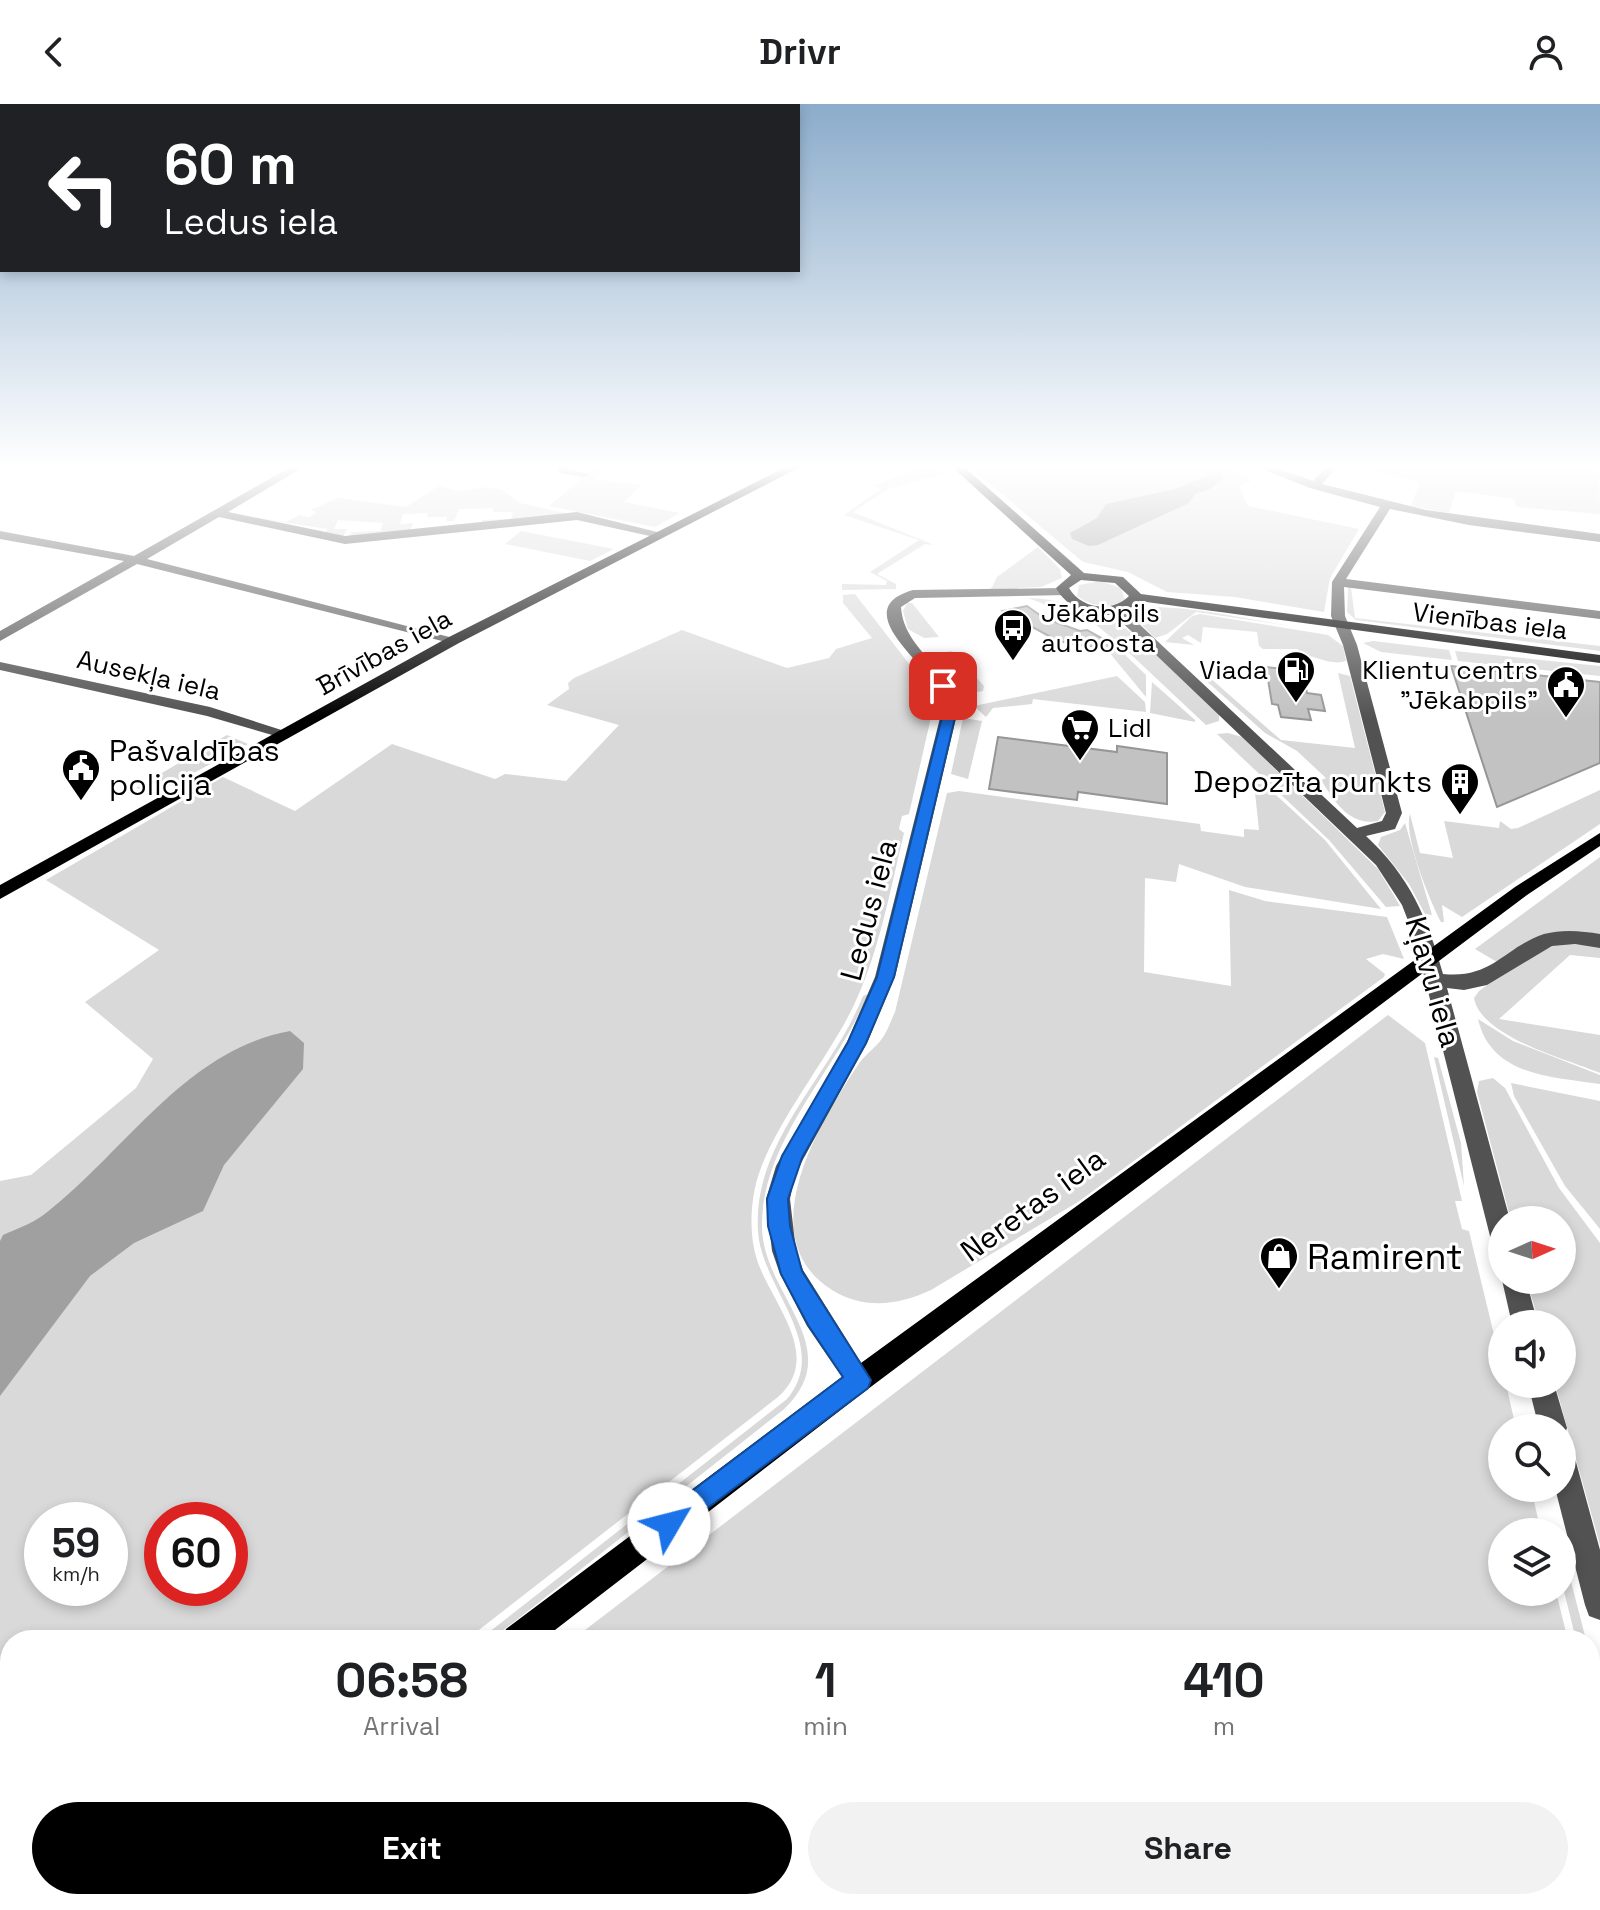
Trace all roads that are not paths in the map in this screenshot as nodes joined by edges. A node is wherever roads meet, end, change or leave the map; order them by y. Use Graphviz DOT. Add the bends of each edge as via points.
graph roads {
  1 [pos="73,549"];
  2 [pos="157,549"];
  3 [pos="629,549"];
  4 [pos="1050,549"];
  5 [pos="1359,549"];
  6 [pos="137,561"];
  7 [pos="1080,576"];
  8 [pos="1338,582"];
  9 [pos="1063,592"];
  10 [pos="1136,597"];
  11 [pos="1116,610"];
  12 [pos="1600,615"];
  13 [pos="1341,626"];
  14 [pos="0,637"];
  15 [pos="454,640"];
  16 [pos="1600,659"];
  17 [pos="0,666"];
  18 [pos="286,734"];
  19 [pos="1355,834"];
  20 [pos="1600,838"];
  21 [pos="0,893"];
  22 [pos="1600,941"];
  23 [pos="1434,980"];
  24 [pos="1494,1206"];
  25 [pos="859,1380"];
  26 [pos="1573,1502"];
  27 [pos="1600,1605"];
  28 [pos="530,1630"];
  1 -- 6 [label="street"];
  2 -- 6 [label="street"];
  3 -- 15 [label="main road, Brīvības iela"];
  4 -- 7 [label="main road"];
  5 -- 8 [label="street"];
  6 -- 14 [label="street"];
  6 -- 15 [label="street"];
  7 -- 9 [label="main road" via="1064,584"];
  7 -- 10 [label="main road, Vienības iela" via="1118,580"];
  8 -- 12 [label="street"];
  8 -- 13 [label="street"];
  9 -- 11 [label="main road" via="1088,608"];
  9 -- 25 [label="street, Ledus iela" via="913,594 894,607 898,631 943,686 951,709 885,977 857,1043 784,1173 778,1199 792,1274"];
  10 -- 11 [label="main road"];
  10 -- 13 [label="main road, Vienības iela"];
  11 -- 19 [label="street"];
  13 -- 16 [label="main road, Vienības iela"];
  13 -- 19 [label="street" via="1394,813 1389,825"];
  15 -- 18 [label="main road, Brīvības iela"];
  17 -- 18 [label="street, Ausekļa iela" via="211,712"];
  18 -- 21 [label="main road, Brīvības iela"];
  19 -- 23 [label="street, Kļavu iela" via="1382,861 1411,904"];
  20 -- 25 [label="main road, Neretas iela"];
  22 -- 23 [label="street" via="1548,940 1480,980"];
  23 -- 24 [label="street, Kļavu iela"];
  25 -- 28 [label="main road, Neretas iela"];
  26 -- 27 [label="street"];
}
